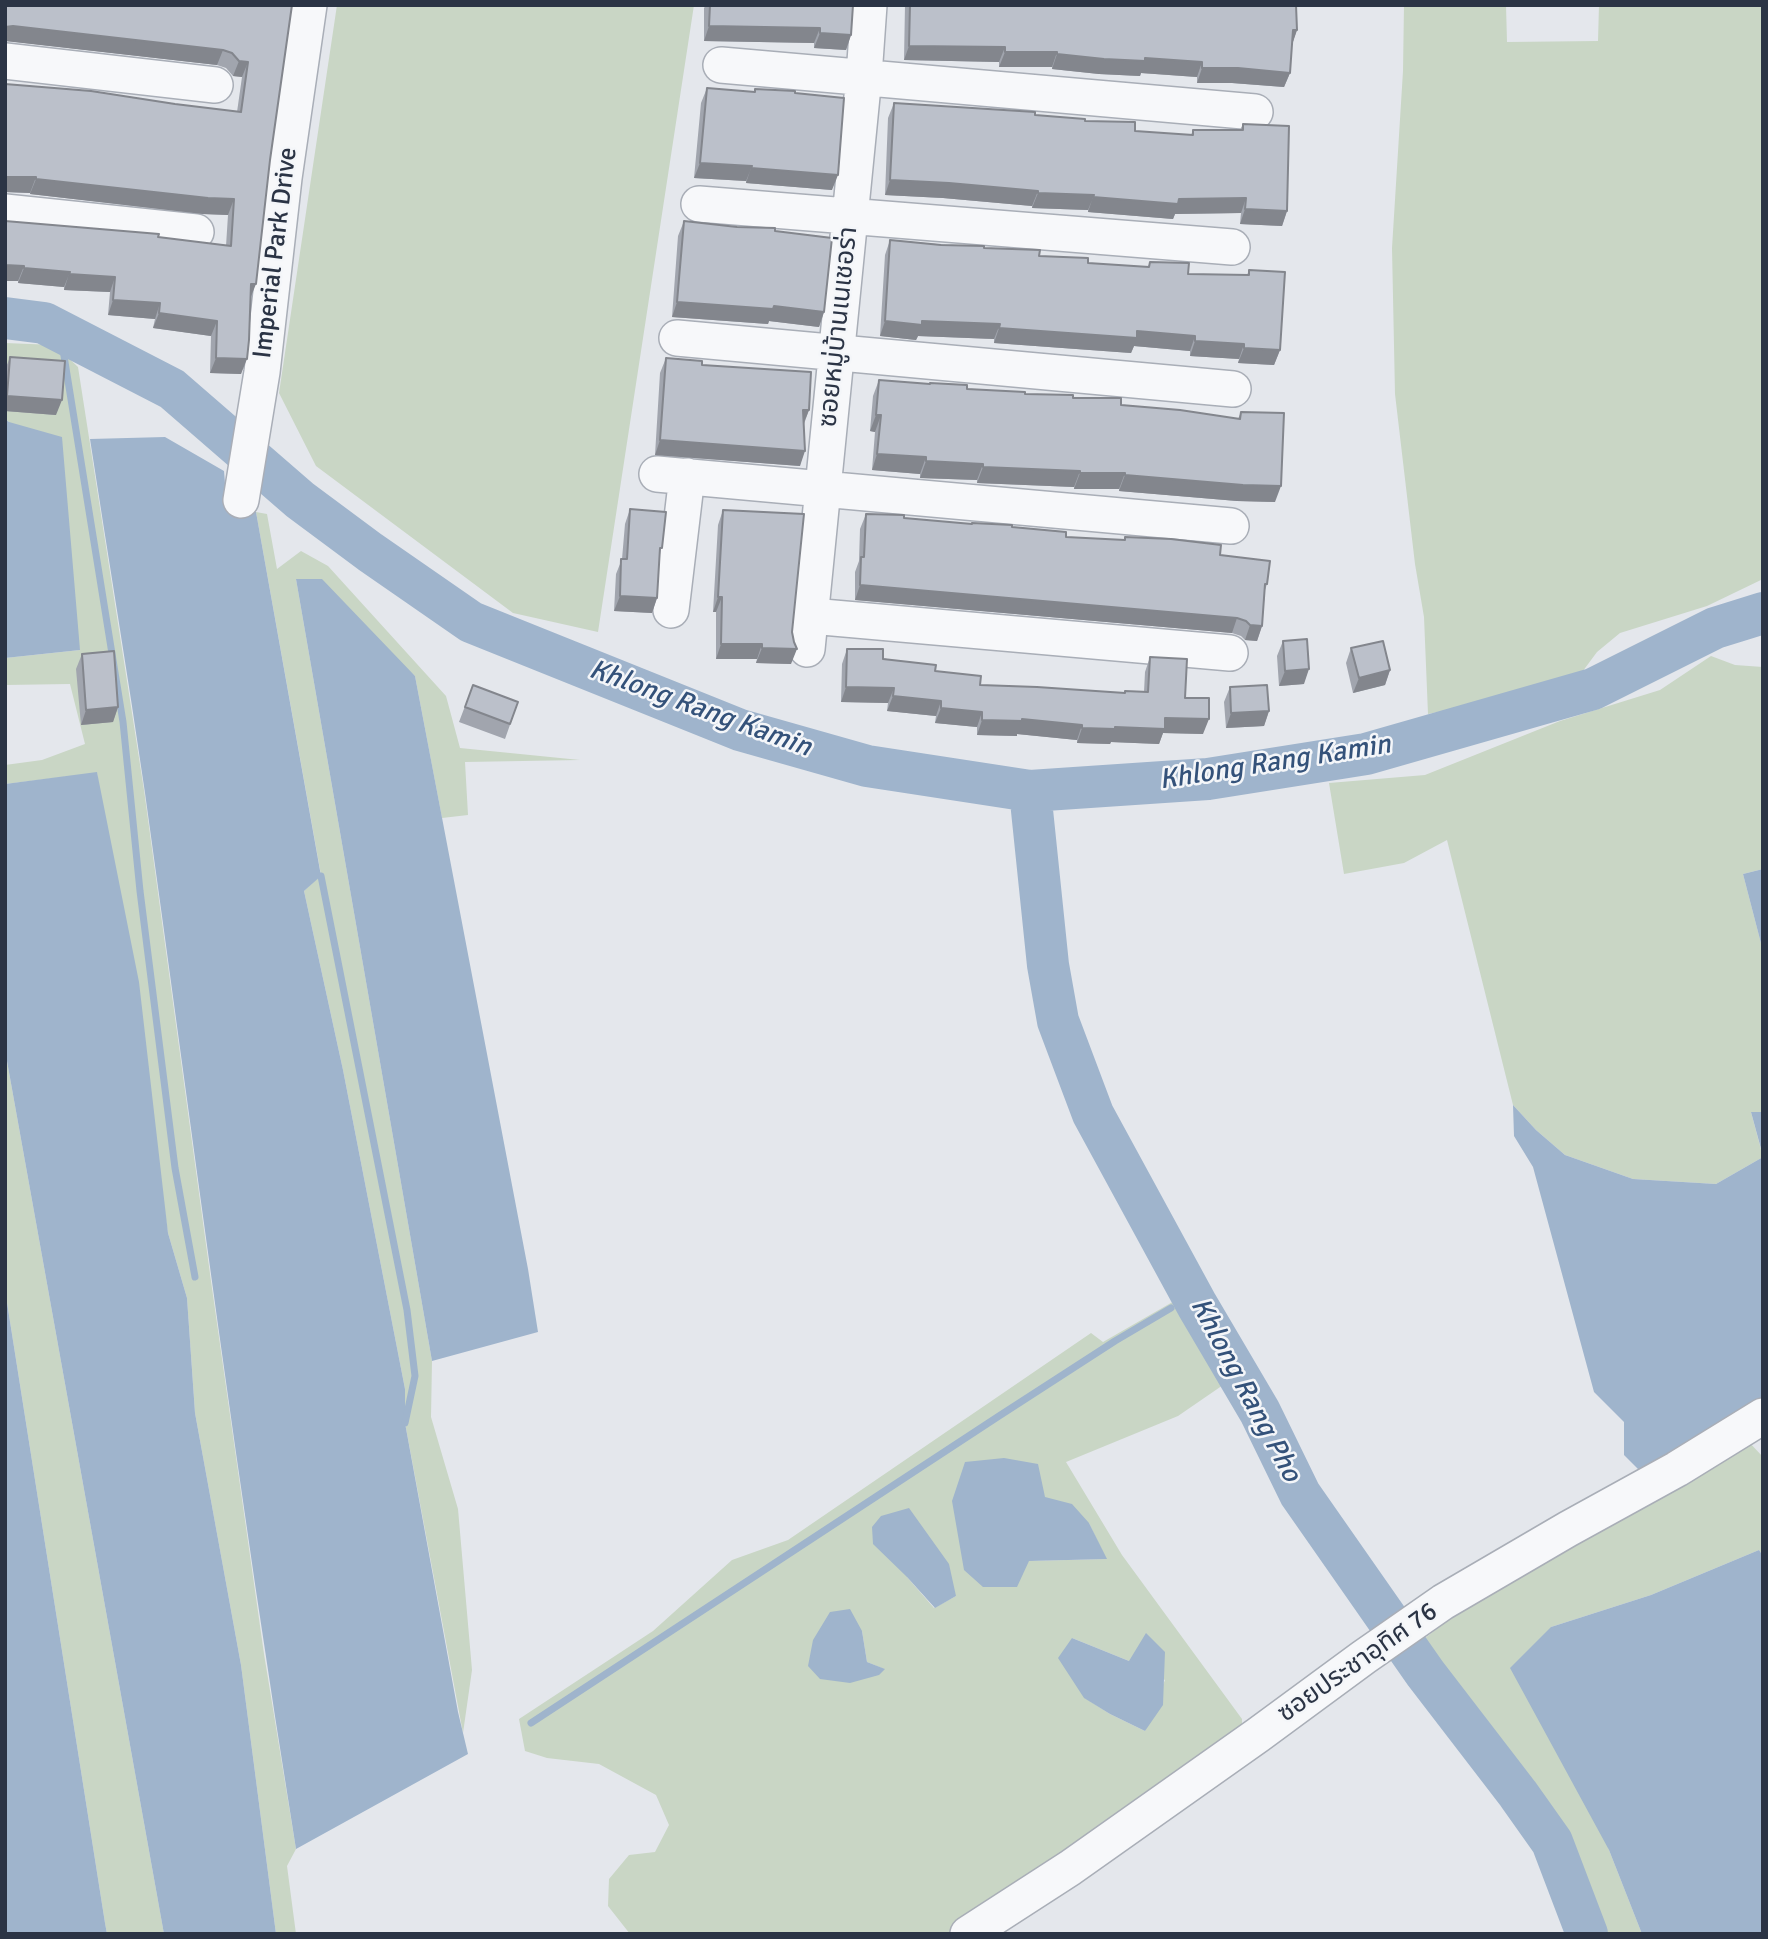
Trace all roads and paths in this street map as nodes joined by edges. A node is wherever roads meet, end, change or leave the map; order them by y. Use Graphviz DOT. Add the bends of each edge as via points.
graph roads {
  1 [pos="309,5"];
  2 [pos="869,5"];
  3 [pos="5,61"];
  4 [pos="721,65"];
  5 [pos="864,76"];
  6 [pos="215,85"];
  7 [pos="1255,112"];
  8 [pos="699,204"];
  9 [pos="5,212"];
  10 [pos="850,217"];
  11 [pos="196,232"];
  12 [pos="1232,247"];
  13 [pos="677,338"];
  14 [pos="835,354"];
  15 [pos="1233,389"];
  16 [pos="824,489"];
  17 [pos="241,500"];
  18 [pos="1231,526"];
  19 [pos="671,610"];
  20 [pos="1230,653"];
  21 [pos="1763,1416"];
  22 [pos="968,1934"];
  1 -- 17 [label="street, Imperial Park Drive"];
  2 -- 5 [label="street, ซอยหมู่บ้านเนเชอร่า"];
  3 -- 6 [label="street"];
  4 -- 5 [label="street"];
  5 -- 7 [label="street"];
  5 -- 10 [label="street, ซอยหมู่บ้านเนเชอร่า"];
  8 -- 10 [label="street"];
  9 -- 11 [label="street"];
  10 -- 12 [label="street"];
  10 -- 14 [label="street, ซอยหมู่บ้านเนเชอร่า"];
  13 -- 14 [label="street"];
  14 -- 15 [label="street"];
  14 -- 16 [label="street, ซอยหมู่บ้านเนเชอร่า"];
  16 -- 18 [label="street"];
  16 -- 19 [label="street" via="672,475"];
  16 -- 20 [label="street, ซอยหมู่บ้านเนเชอร่า" via="809,633"];
  21 -- 22 [label="street, ซอยประชาอุทิศ 76" via="1443,1602 1070,1868"];
}
